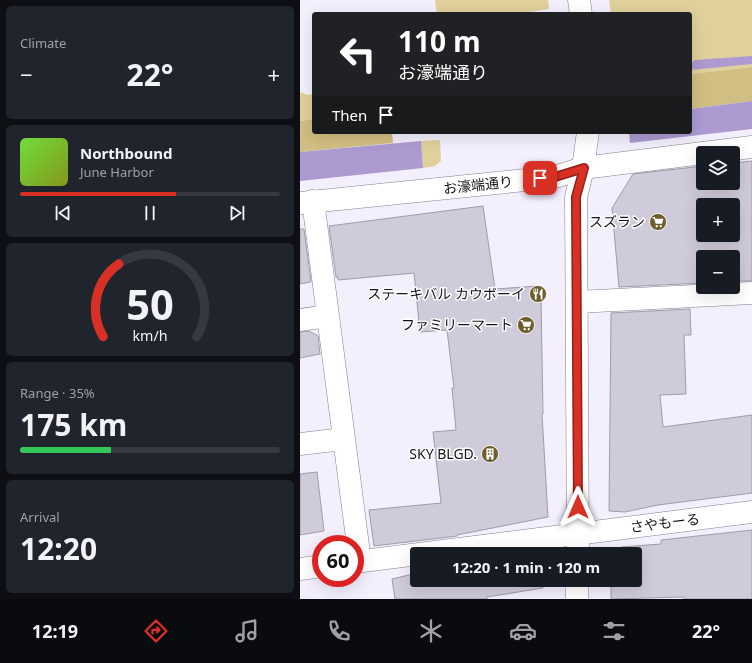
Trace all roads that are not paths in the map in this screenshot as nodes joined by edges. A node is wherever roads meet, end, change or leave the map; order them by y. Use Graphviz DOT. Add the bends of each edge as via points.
graph roads {
  1 [pos="579,0"];
  2 [pos="581,12"];
  3 [pos="588,134"];
  4 [pos="752,147"];
  5 [pos="740,148"];
  6 [pos="696,154"];
  7 [pos="584,168"];
  8 [pos="306,202"];
  9 [pos="752,293"];
  10 [pos="577,302"];
  11 [pos="327,316"];
  12 [pos="300,320"];
  13 [pos="343,439"];
  14 [pos="300,444"];
  15 [pos="752,512"];
  16 [pos="355,535"];
  17 [pos="578,543"];
  18 [pos="364,561"];
  19 [pos="312,567"];
  20 [pos="300,569"];
  21 [pos="577,587"];
  22 [pos="577,599"];
  1 -- 2 [label="street"];
  3 -- 7 [label="street"];
  4 -- 5 [label="street, お濠端通り"];
  6 -- 7 [label="street, お濠端通り"];
  7 -- 8 [label="street, お濠端通り" via="555,177"];
  7 -- 10 [label="street" via="576,197"];
  8 -- 11 [label="street"];
  9 -- 10 [label="street"];
  10 -- 17 [label="street"];
  11 -- 12 [label="street"];
  11 -- 13 [label="street"];
  13 -- 14 [label="street"];
  13 -- 16 [label="street"];
  15 -- 17 [label="street, さやもーる"];
  17 -- 18 [label="street, さやもーる"];
  19 -- 20 [label="street"];
  21 -- 22 [label="street"];
}
